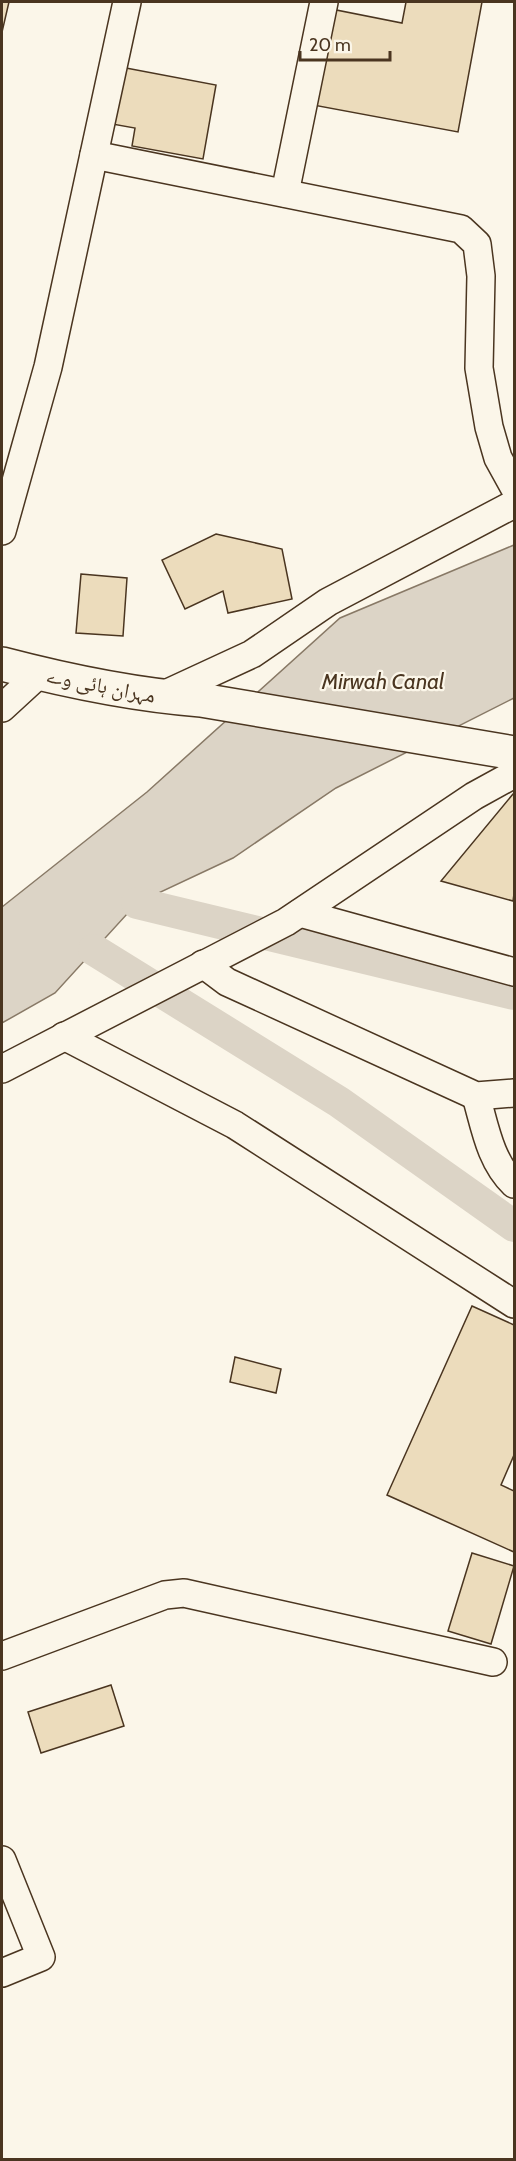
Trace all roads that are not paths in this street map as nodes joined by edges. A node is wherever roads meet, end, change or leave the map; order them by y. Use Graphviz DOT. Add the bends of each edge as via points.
graph roads {
  1 [pos="127,2"];
  2 [pos="324,2"];
  3 [pos="94,155"];
  4 [pos="285,193"];
  5 [pos="514,487"];
  6 [pos="514,504"];
  7 [pos="2,531"];
  8 [pos="2,664"];
  9 [pos="39,674"];
  10 [pos="159,697"];
  11 [pos="2,708"];
  12 [pos="509,759"];
  13 [pos="293,918"];
  14 [pos="205,963"];
  15 [pos="514,972"];
  16 [pos="64,1036"];
  17 [pos="2,1069"];
  18 [pos="514,1094"];
  19 [pos="476,1096"];
  20 [pos="514,1184"];
  21 [pos="514,1304"];
  22 [pos="2,1656"];
  23 [pos="493,1662"];
  24 [pos="2,1860"];
  25 [pos="2,1973"];
  1 -- 3 [label="street"];
  2 -- 4 [label="street"];
  3 -- 4 [label="street"];
  3 -- 7 [label="street" via="48,367"];
  4 -- 5 [label="street" via="461,229 477,244 481,276 479,368 498,458"];
  6 -- 10 [label="street" via="328,602 252,654"];
  8 -- 9 [label="main road, مہران ہائی وے"];
  9 -- 10 [label="main road, مہران ہائی وے"];
  9 -- 11 [label="street"];
  10 -- 12 [label="main road, مہران ہائی وے" via="201,700"];
  12 -- 13 [label="street" via="474,796"];
  13 -- 14 [label="street"];
  13 -- 15 [label="street"];
  14 -- 16 [label="street"];
  14 -- 19 [label="street" via="227,982"];
  16 -- 17 [label="street"];
  16 -- 21 [label="street" via="235,1125"];
  18 -- 19 [label="street"];
  19 -- 20 [label="street" via="493,1155"];
  22 -- 23 [label="street" via="165,1595 184,1593"];
  24 -- 25 [label="street" via="41,1957"];
}
